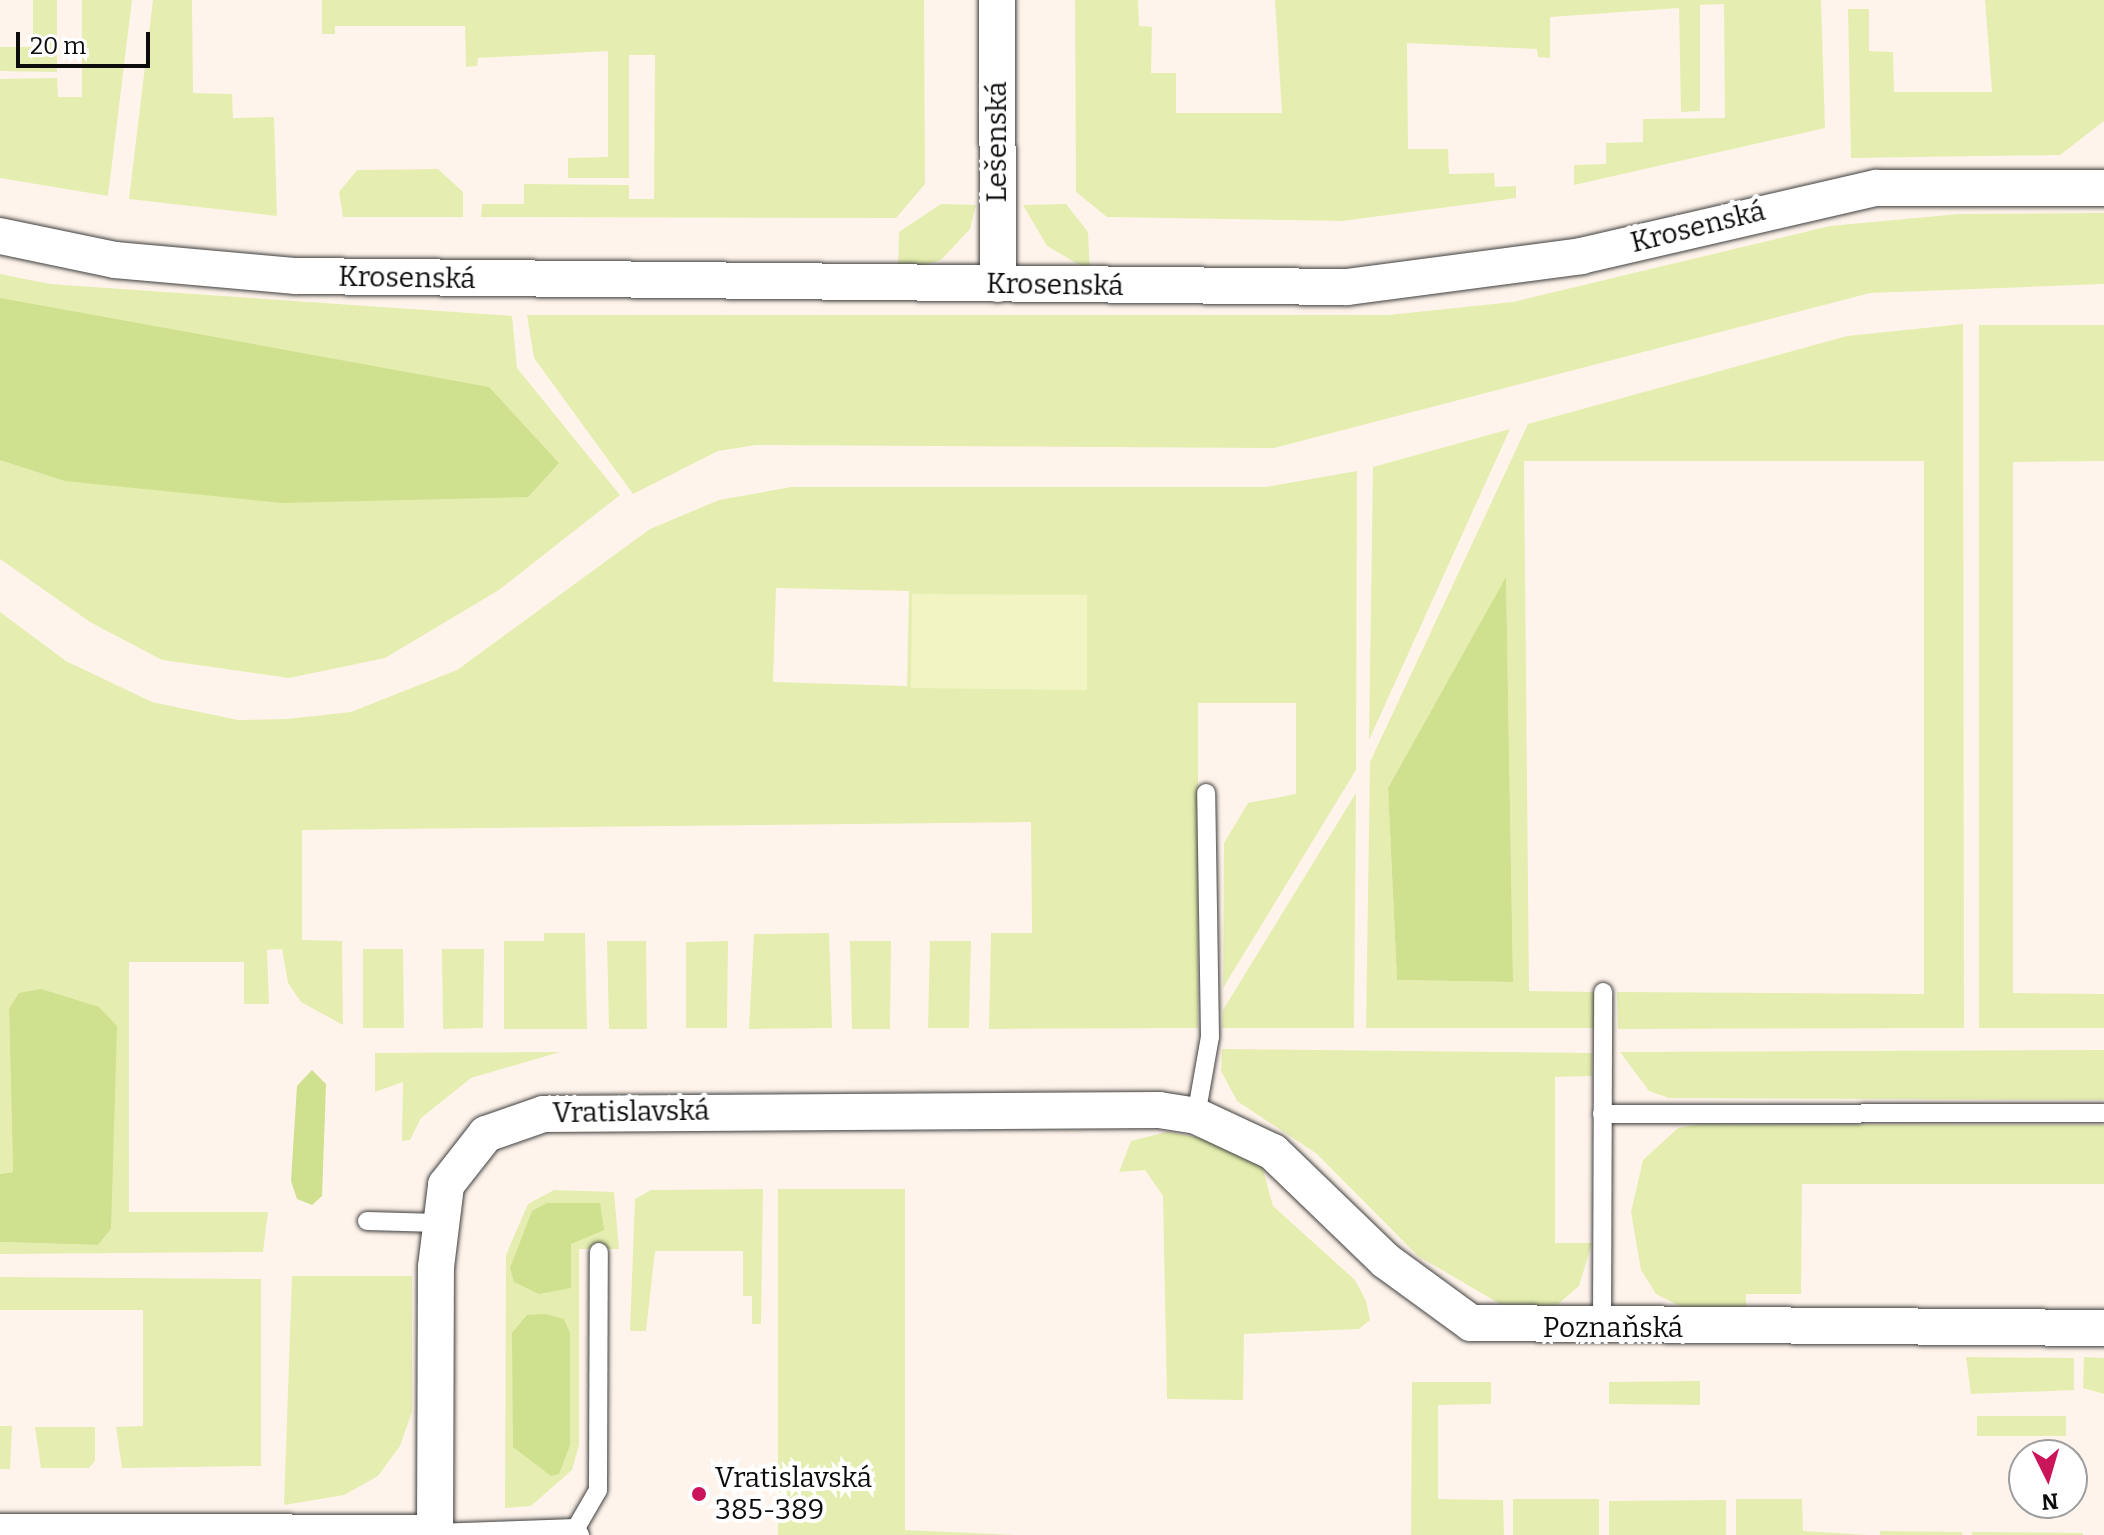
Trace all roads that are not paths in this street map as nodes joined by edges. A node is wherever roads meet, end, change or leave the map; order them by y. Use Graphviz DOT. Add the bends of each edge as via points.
graph roads {
  1 [pos="997,0"];
  2 [pos="2104,188"];
  3 [pos="0,236"];
  4 [pos="998,284"];
  5 [pos="1206,793"];
  6 [pos="1603,992"];
  7 [pos="2104,1113"];
  8 [pos="1602,1114"];
  9 [pos="1196,1116"];
  10 [pos="367,1221"];
  11 [pos="439,1223"];
  12 [pos="599,1252"];
  13 [pos="2104,1328"];
  14 [pos="1602,1329"];
  15 [pos="0,1532"];
  16 [pos="578,1532"];
  17 [pos="435,1534"];
  1 -- 4 [label="street, Lešenská"];
  2 -- 4 [label="street, Krosenská" via="1876,188 1581,256 1360,286"];
  3 -- 4 [label="street, Krosenská" via="115,260 296,276"];
  5 -- 9 [label="lane" via="1210,1037"];
  6 -- 8 [label="lane"];
  7 -- 8 [label="lane"];
  8 -- 14 [label="lane"];
  9 -- 11 [label="street, Vratislavská" via="1159,1110 543,1114 486,1134 463,1155 446,1185"];
  9 -- 14 [label="street, Poznaňská" via="1273,1152 1447,1311 1500,1328"];
  10 -- 11 [label="lane"];
  11 -- 17 [label="street, Vratislavská"];
  12 -- 16 [label="lane" via="598,1490"];
  13 -- 14 [label="street, Poznaňská"];
  15 -- 17 [label="street"];
  16 -- 17 [label="lane"];
}
